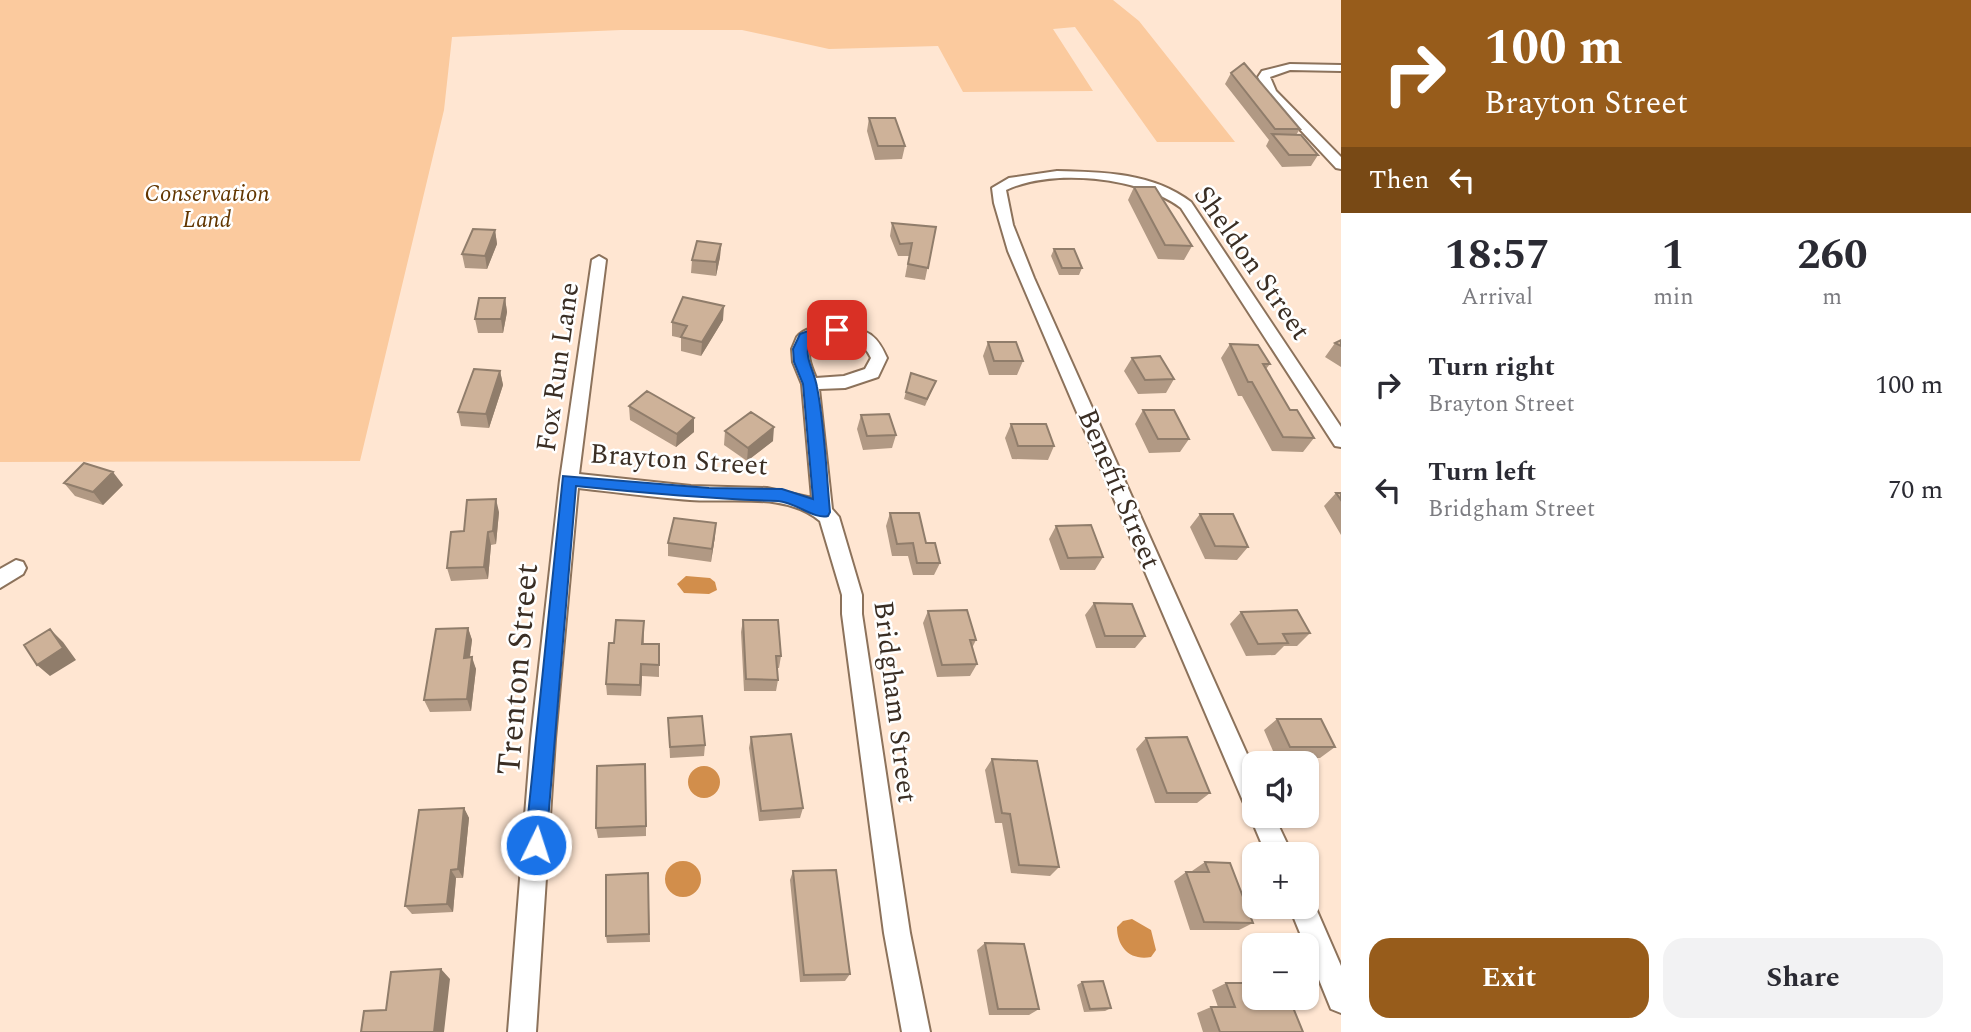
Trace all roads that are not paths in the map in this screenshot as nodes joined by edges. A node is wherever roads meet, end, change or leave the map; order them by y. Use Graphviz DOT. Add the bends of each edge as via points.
graph roads {
  1 [pos="1341,68"];
  2 [pos="1341,165"];
  3 [pos="1163,189"];
  4 [pos="598,260"];
  5 [pos="810,384"];
  6 [pos="1341,441"];
  7 [pos="569,480"];
  8 [pos="822,512"];
  9 [pos="1242,770"];
  10 [pos="1307,919"];
  11 [pos="1341,999"];
  12 [pos="522,1032"];
  13 [pos="916,1032"];
  1 -- 2 [label="street" via="1279,69 1264,77 1271,92"];
  3 -- 6 [label="street, Sheldon Street" via="1186,205"];
  3 -- 9 [label="street, Benefit Street" via="1103,177 1011,181 998,189 1044,319"];
  4 -- 7 [label="street, Fox Run Lane"];
  5 -- 5 [label="street, Bridgham Street" via="801,362 805,337 837,330 866,338 876,347 879,358 872,373 845,382"];
  5 -- 8 [label="street, Bridgham Street"];
  7 -- 8 [label="street, Brayton Street" via="709,494 782,495"];
  7 -- 12 [label="street, Trenton Street" via="543,739"];
  8 -- 13 [label="street, Bridgham Street" via="829,517 852,596 897,933"];
  10 -- 11 [label="street"];
}
